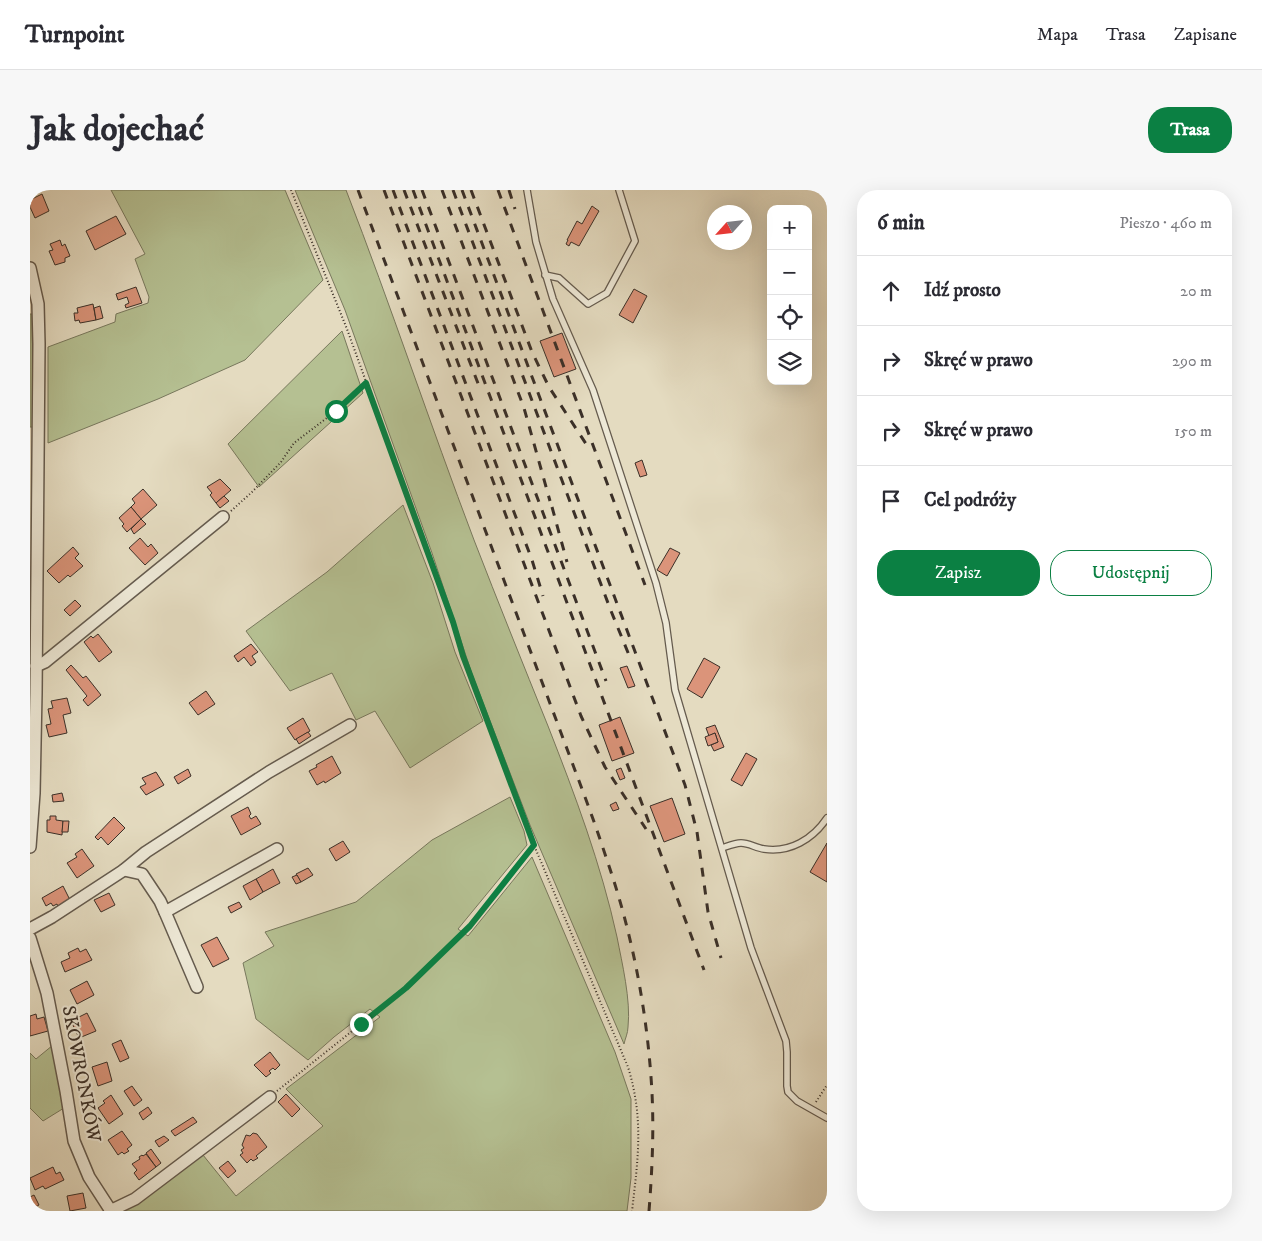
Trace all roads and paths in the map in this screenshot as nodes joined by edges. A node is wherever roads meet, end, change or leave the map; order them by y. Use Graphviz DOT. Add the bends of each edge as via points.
graph roads {
  1 [pos="291,190"];
  2 [pos="526,190"];
  3 [pos="619,190"];
  4 [pos="30,268"];
  5 [pos="545,275"];
  6 [pos="366,383"];
  7 [pos="223,517"];
  8 [pos="36,666"];
  9 [pos="33,693"];
  10 [pos="350,725"];
  11 [pos="32,793"];
  12 [pos="827,818"];
  13 [pos="534,845"];
  14 [pos="30,847"];
  15 [pos="722,848"];
  16 [pos="277,850"];
  17 [pos="124,870"];
  18 [pos="165,912"];
  19 [pos="30,929"];
  20 [pos="30,938"];
  21 [pos="197,987"];
  22 [pos="827,1084"];
  23 [pos="270,1097"];
  24 [pos="811,1110"];
  25 [pos="827,1118"];
  26 [pos="110,1211"];
  27 [pos="632,1211"];
  1 -- 6 [label="path"];
  2 -- 5 [label="lane"];
  3 -- 5 [label="lane" via="636,241 607,293 588,304 559,278"];
  4 -- 8 [label="street" via="37,297 39,327"];
  5 -- 15 [label="lane" via="593,390 656,583 666,623 675,690"];
  6 -- 7 [label="path" via="294,443 281,462"];
  6 -- 13 [label="path"];
  7 -- 8 [label="street"];
  8 -- 9 [label="street"];
  9 -- 11 [label="street"];
  10 -- 17 [label="street" via="269,772 146,852"];
  11 -- 14 [label="street"];
  12 -- 15 [label="lane" via="809,838 793,846 776,850 742,843"];
  13 -- 23 [label="path" via="470,926 421,973"];
  13 -- 27 [label="path" via="633,1083 640,1135"];
  15 -- 24 [label="lane" via="752,948 786,1041 788,1092"];
  16 -- 18 [label="street"];
  17 -- 18 [label="street" via="142,874"];
  17 -- 19 [label="street"];
  18 -- 21 [label="street"];
  20 -- 26 [label="street, SKOWRONKÓW" via="48,993 74,1141 89,1177"];
  22 -- 24 [label="path"];
  23 -- 26 [label="street" via="135,1199"];
  24 -- 25 [label="lane"];
}
